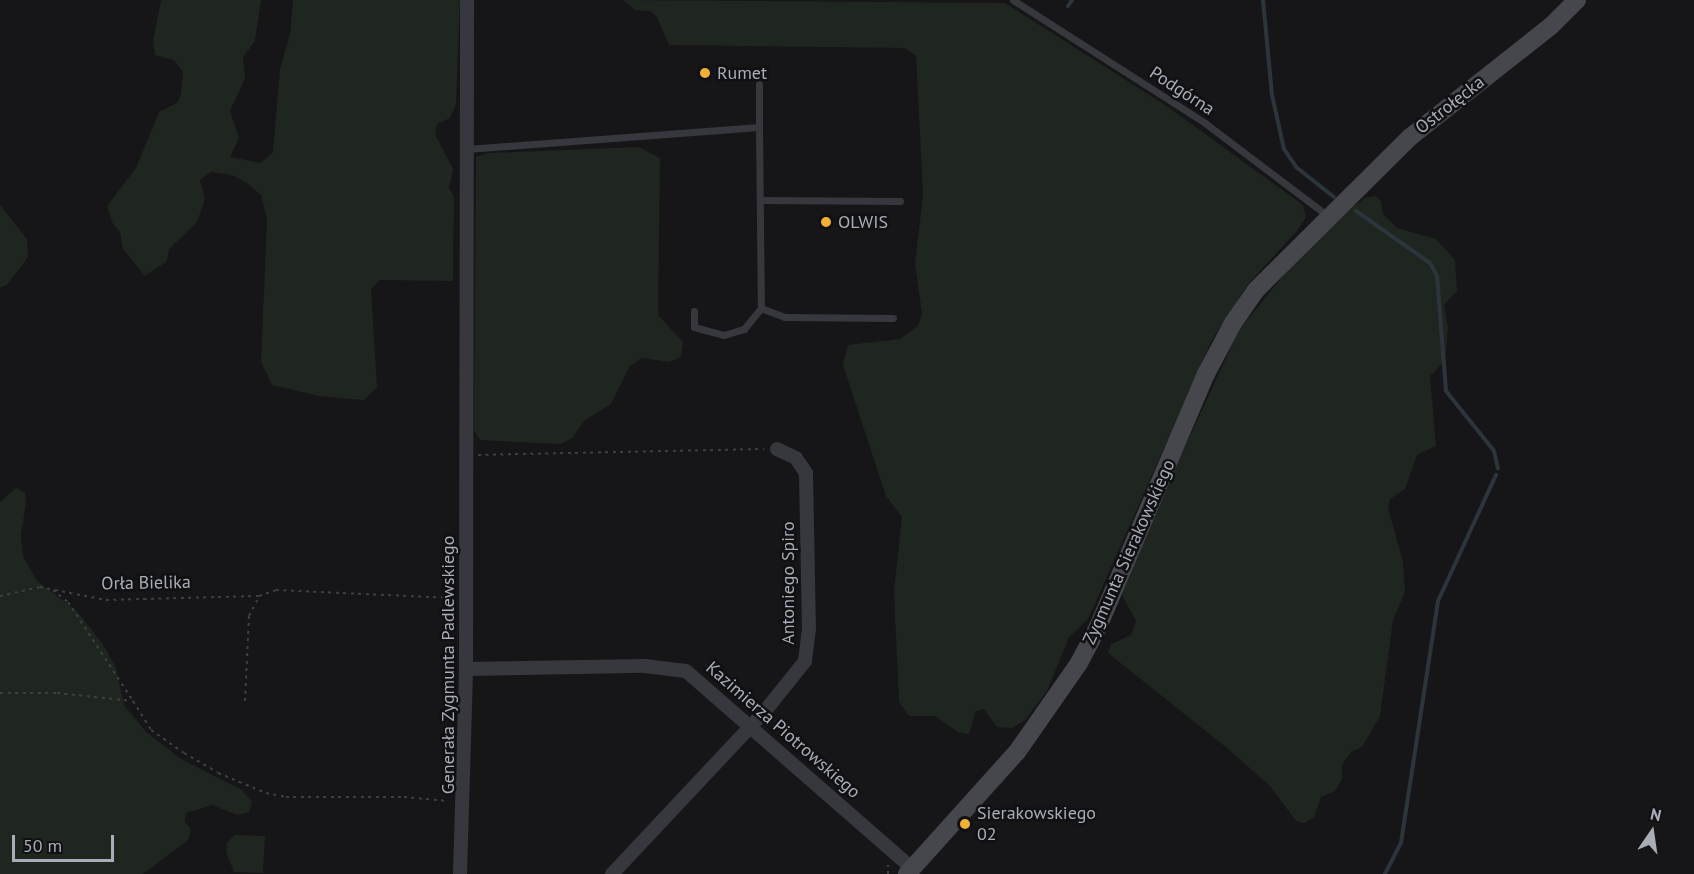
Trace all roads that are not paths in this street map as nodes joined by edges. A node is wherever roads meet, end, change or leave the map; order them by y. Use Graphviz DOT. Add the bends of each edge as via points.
graph roads {
  1 [pos="467,0"];
  2 [pos="1013,0"];
  3 [pos="1577,0"];
  4 [pos="759,84"];
  5 [pos="759,127"];
  6 [pos="465,149"];
  7 [pos="760,200"];
  8 [pos="900,201"];
  9 [pos="1328,216"];
  10 [pos="761,308"];
  11 [pos="694,311"];
  12 [pos="893,318"];
  13 [pos="777,449"];
  14 [pos="466,669"];
  15 [pos="752,726"];
  16 [pos="910,871"];
  17 [pos="460,874"];
  18 [pos="612,874"];
  1 -- 6 [label="street, Generała Zygmunta Padlewskiego"];
  2 -- 9 [label="lane, Podgórna" via="1205,123"];
  3 -- 9 [label="street, Ostrołęcka" via="1551,26 1409,138"];
  4 -- 5 [label="lane"];
  5 -- 6 [label="lane"];
  5 -- 7 [label="lane"];
  6 -- 14 [label="street, Generała Zygmunta Padlewskiego"];
  7 -- 8 [label="lane"];
  7 -- 10 [label="lane"];
  9 -- 16 [label="street, Zygmunta Sierakowskiego" via="1256,290 1224,339 1098,627 1056,700 1017,752"];
  10 -- 11 [label="lane" via="744,329 724,335 694,327"];
  10 -- 12 [label="lane" via="785,317"];
  13 -- 15 [label="street, Antoniego Spiro" via="796,458 806,473 808,644 800,671"];
  14 -- 15 [label="street, Kazimierza Piotrowskiego" via="675,668 701,681"];
  14 -- 17 [label="street, Generała Zygmunta Padlewskiego"];
  15 -- 16 [label="street, Kazimierza Piotrowskiego"];
  15 -- 18 [label="street, Antoniego Spiro"];
}
